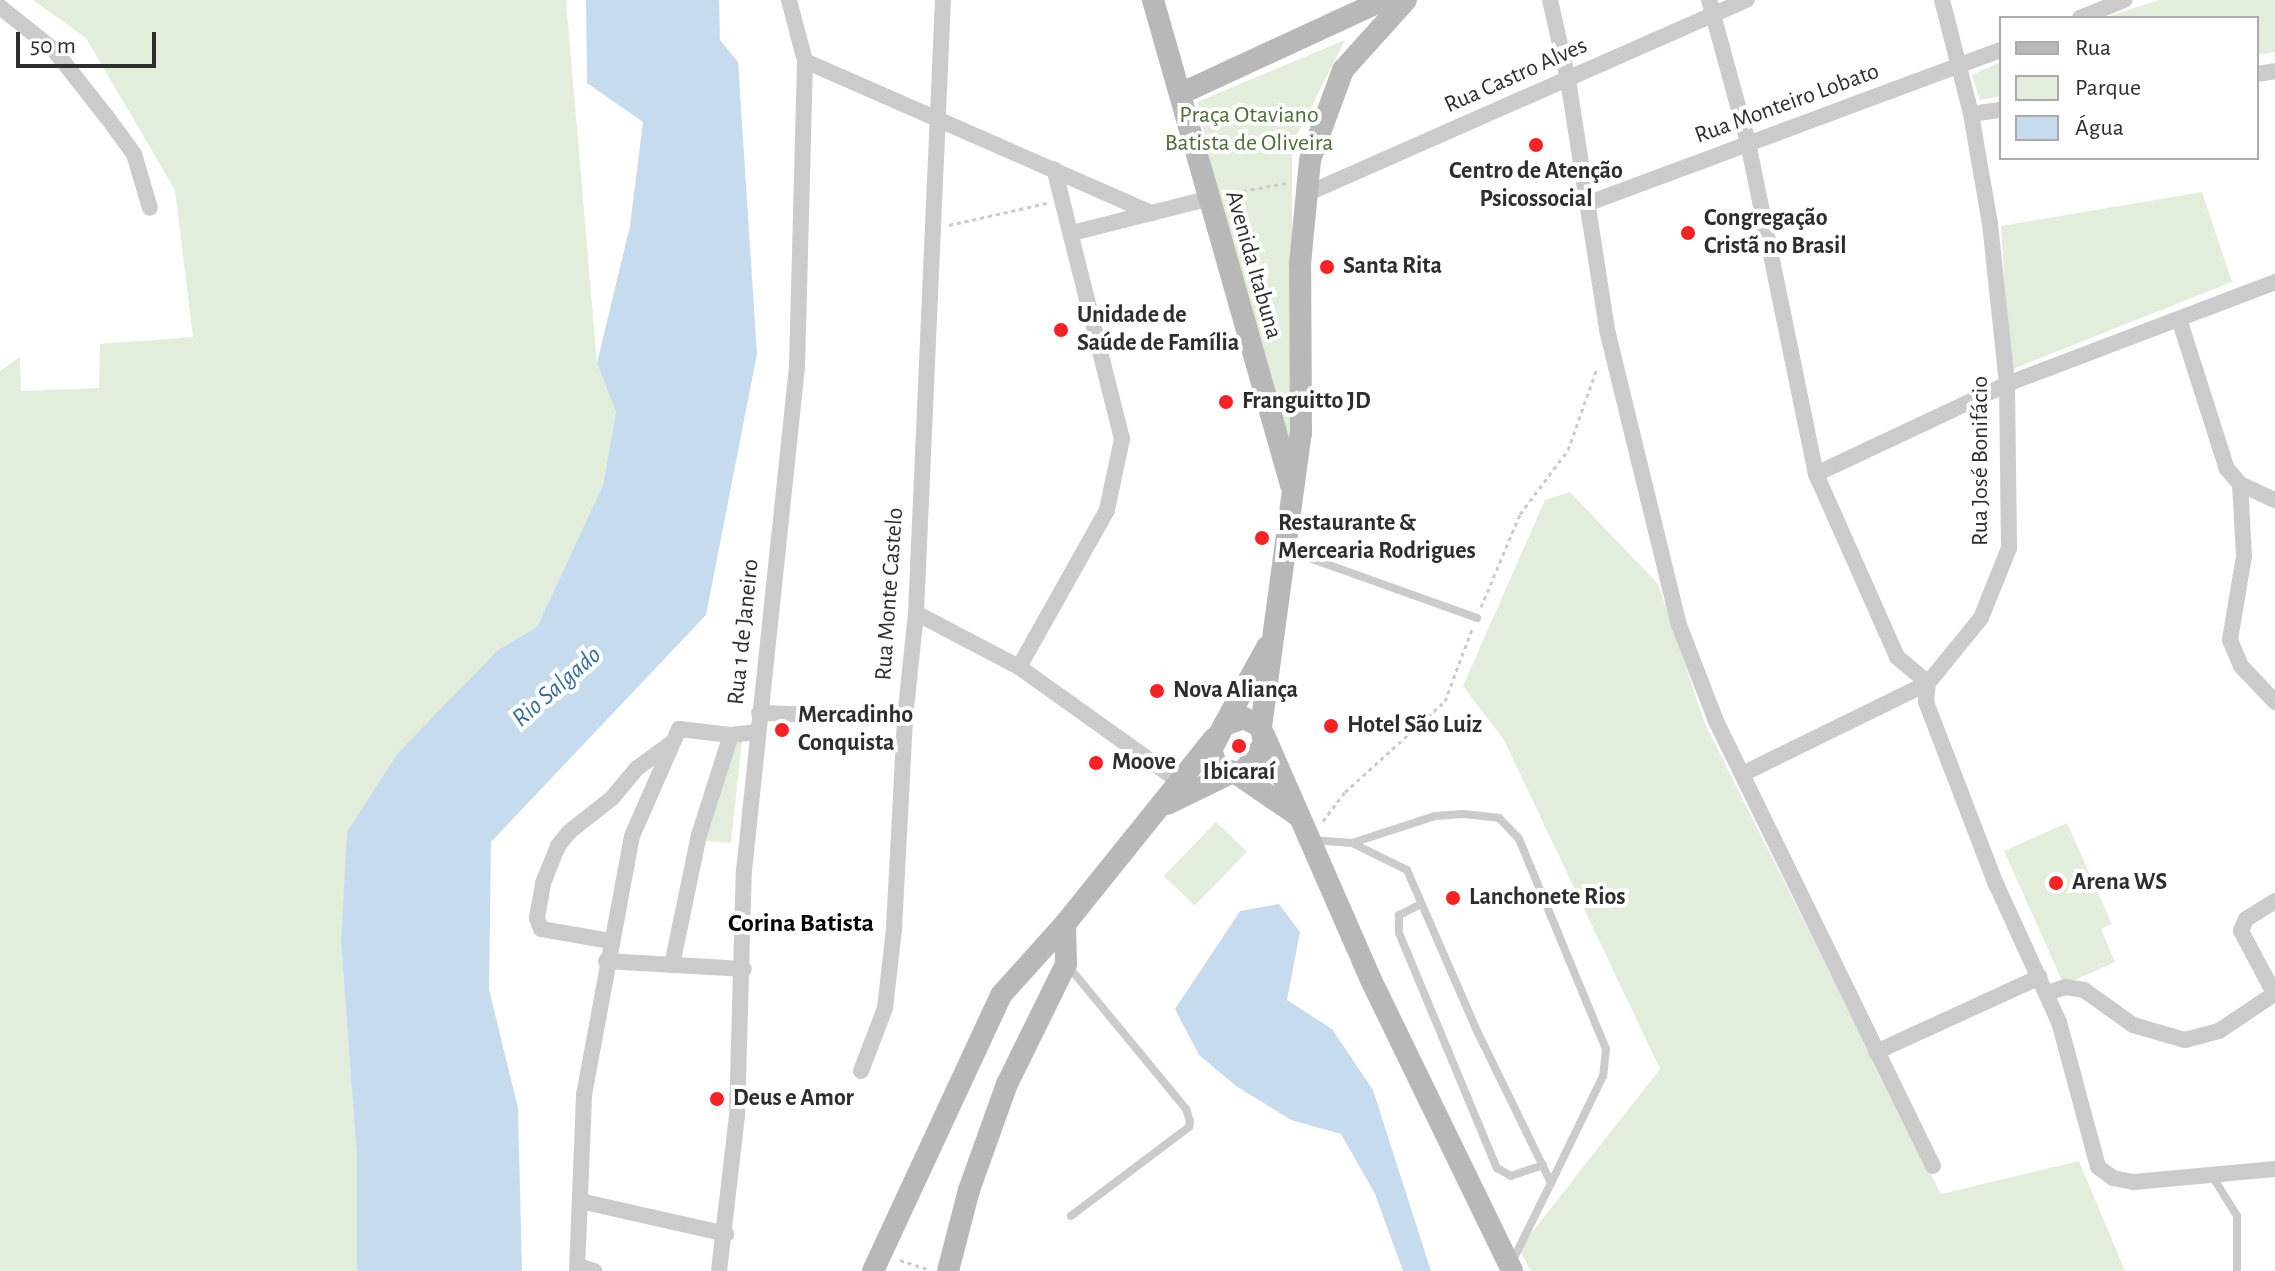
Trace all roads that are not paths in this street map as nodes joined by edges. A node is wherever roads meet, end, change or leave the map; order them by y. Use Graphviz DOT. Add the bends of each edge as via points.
graph roads {
  1 [pos="789,0"];
  2 [pos="943,0"];
  3 [pos="1153,0"];
  4 [pos="1383,0"];
  5 [pos="1406,0"];
  6 [pos="1550,0"];
  7 [pos="1747,0"];
  8 [pos="1942,0"];
  9 [pos="2124,0"];
  10 [pos="1356,6"];
  11 [pos="0,7"];
  12 [pos="1711,8"];
  13 [pos="2085,16"];
  14 [pos="1999,51"];
  15 [pos="805,61"];
  16 [pos="1958,67"];
  17 [pos="1568,80"];
  18 [pos="1180,94"];
  19 [pos="1999,110"];
  20 [pos="1971,114"];
  21 [pos="936,116"];
  22 [pos="1748,143"];
  23 [pos="1054,169"];
  24 [pos="1305,191"];
  25 [pos="1206,199"];
  26 [pos="1589,203"];
  27 [pos="150,208"];
  28 [pos="1152,213"];
  29 [pos="1072,233"];
  30 [pos="2275,282"];
  31 [pos="2180,322"];
  32 [pos="2007,384"];
  33 [pos="1816,474"];
  34 [pos="2240,484"];
  35 [pos="2272,495"];
  36 [pos="1295,497"];
  37 [pos="1287,550"];
  38 [pos="916,613"];
  39 [pos="1477,618"];
  40 [pos="1274,635"];
  41 [pos="1019,667"];
  42 [pos="1928,683"];
  43 [pos="2275,702"];
  44 [pos="759,713"];
  45 [pos="905,718"];
  46 [pos="1262,731"];
  47 [pos="757,732"];
  48 [pos="1219,732"];
  49 [pos="731,735"];
  50 [pos="671,743"];
  51 [pos="1746,772"];
  52 [pos="1233,774"];
  53 [pos="1186,786"];
  54 [pos="1297,815"];
  55 [pos="1308,839"];
  56 [pos="1352,843"];
  57 [pos="2275,901"];
  58 [pos="1421,904"];
  59 [pos="1065,924"];
  60 [pos="610,941"];
  61 [pos="606,961"];
  62 [pos="1066,964"];
  63 [pos="672,965"];
  64 [pos="744,969"];
  65 [pos="2044,985"];
  66 [pos="2275,994"];
  67 [pos="1876,1052"];
  68 [pos="861,1071"];
  69 [pos="1543,1165"];
  70 [pos="1933,1166"];
  71 [pos="2275,1169"];
  72 [pos="2210,1173"];
  73 [pos="1551,1183"];
  74 [pos="580,1201"];
  75 [pos="1071,1216"];
  76 [pos="726,1234"];
  77 [pos="877,1262"];
  78 [pos="583,1269"];
  79 [pos="1511,1269"];
  80 [pos="719,1271"];
  81 [pos="948,1271"];
  82 [pos="2237,1271"];
  1 -- 15 [label="street, Rua 1 de Janeiro"];
  2 -- 21 [label="street, Rua Monte Castelo"];
  3 -- 18 [label="main road, Avenida Itabuna"];
  4 -- 10 [label="main road"];
  5 -- 24 [label="main road" via="1343,70 1316,132"];
  6 -- 17 [label="street"];
  7 -- 12 [label="street, Rua Castro Alves"];
  8 -- 16 [label="street, Rua José Bonifácio"];
  9 -- 13 [label="street"];
  10 -- 18 [label="main road"];
  11 -- 27 [label="street" via="54,50 107,117 134,154"];
  12 -- 17 [label="street, Rua Castro Alves"];
  12 -- 22 [label="street"];
  14 -- 16 [label="street, Rua Monteiro Lobato"];
  15 -- 21 [label="street"];
  15 -- 44 [label="street, Rua 1 de Janeiro" via="797,367"];
  16 -- 20 [label="street, Rua José Bonifácio"];
  16 -- 22 [label="street, Rua Monteiro Lobato"];
  17 -- 24 [label="street, Rua Castro Alves"];
  17 -- 26 [label="street"];
  18 -- 25 [label="main road, Avenida Itabuna"];
  19 -- 20 [label="street"];
  20 -- 32 [label="street, Rua José Bonifácio" via="1990,224"];
  21 -- 23 [label="street"];
  21 -- 38 [label="street, Rua Monte Castelo"];
  22 -- 26 [label="street, Rua Monteiro Lobato"];
  22 -- 33 [label="street"];
  23 -- 28 [label="street"];
  23 -- 29 [label="street"];
  24 -- 36 [label="main road"];
  25 -- 28 [label="street"];
  25 -- 36 [label="main road, Avenida Itabuna"];
  26 -- 51 [label="street" via="1607,330 1679,625 1697,680"];
  28 -- 29 [label="street"];
  29 -- 41 [label="street" via="1122,439 1107,510"];
  30 -- 31 [label="street"];
  31 -- 32 [label="street"];
  31 -- 34 [label="street" via="2227,469"];
  32 -- 33 [label="street"];
  32 -- 42 [label="street, Rua José Bonifácio" via="2009,548 1981,618"];
  33 -- 42 [label="street" via="1897,657"];
  34 -- 35 [label="street"];
  34 -- 43 [label="street" via="2244,556 2230,640 2241,666"];
  36 -- 37 [label="main road"];
  37 -- 39 [label="lane"];
  37 -- 40 [label="main road"];
  38 -- 41 [label="street"];
  38 -- 45 [label="street, Rua Monte Castelo"];
  40 -- 46 [label="main road"];
  40 -- 48 [label="main road"];
  41 -- 53 [label="street"];
  42 -- 51 [label="street"];
  42 -- 65 [label="street" via="1926,702 1996,884"];
  44 -- 45 [label="street"];
  44 -- 47 [label="street, Rua 1 de Janeiro"];
  45 -- 68 [label="street, Rua Monte Castelo" via="890,977 877,1037"];
  46 -- 48 [label="main road" via="1244,718"];
  46 -- 52 [label="main road" via="1258,757"];
  46 -- 54 [label="main road"];
  47 -- 49 [label="street"];
  47 -- 64 [label="street, Rua 1 de Janeiro" via="744,871"];
  48 -- 52 [label="main road" via="1214,764"];
  48 -- 53 [label="main road"];
  49 -- 50 [label="street" via="682,727"];
  49 -- 63 [label="street" via="699,835"];
  50 -- 60 [label="street" via="632,836"];
  50 -- 60 [label="street" via="569,832 543,883 537,918 541,929"];
  51 -- 67 [label="street"];
  52 -- 53 [label="main road"];
  52 -- 54 [label="main road"];
  53 -- 59 [label="main road" via="1159,808"];
  54 -- 55 [label="main road"];
  55 -- 56 [label="lane"];
  55 -- 79 [label="main road"];
  56 -- 58 [label="lane" via="1407,870"];
  56 -- 73 [label="lane" via="1435,816 1463,814 1499,818 1519,839 1606,1049 1603,1076"];
  57 -- 66 [label="street" via="2246,919 2241,936"];
  58 -- 69 [label="lane"];
  58 -- 69 [label="lane" via="1399,915 1399,933 1497,1168 1511,1176"];
  59 -- 62 [label="main road"];
  59 -- 77 [label="main road" via="1001,995"];
  60 -- 61 [label="street"];
  61 -- 63 [label="street"];
  61 -- 74 [label="street" via="583,1110"];
  62 -- 75 [label="lane" via="1186,1109 1190,1121 1189,1127"];
  62 -- 81 [label="main road" via="1007,1084 969,1190"];
  63 -- 64 [label="street"];
  64 -- 76 [label="street, Rua 1 de Janeiro"];
  65 -- 66 [label="street" via="2084,990 2133,1025 2185,1040 2219,1031"];
  65 -- 67 [label="street"];
  65 -- 72 [label="street" via="2067,1050 2091,1156 2103,1174 2134,1182"];
  67 -- 70 [label="street"];
  69 -- 73 [label="lane"];
  71 -- 72 [label="street"];
  72 -- 82 [label="lane" via="2237,1216"];
  73 -- 79 [label="lane"];
  74 -- 76 [label="street"];
  74 -- 78 [label="street"];
  76 -- 80 [label="street, Rua 1 de Janeiro"];
}
